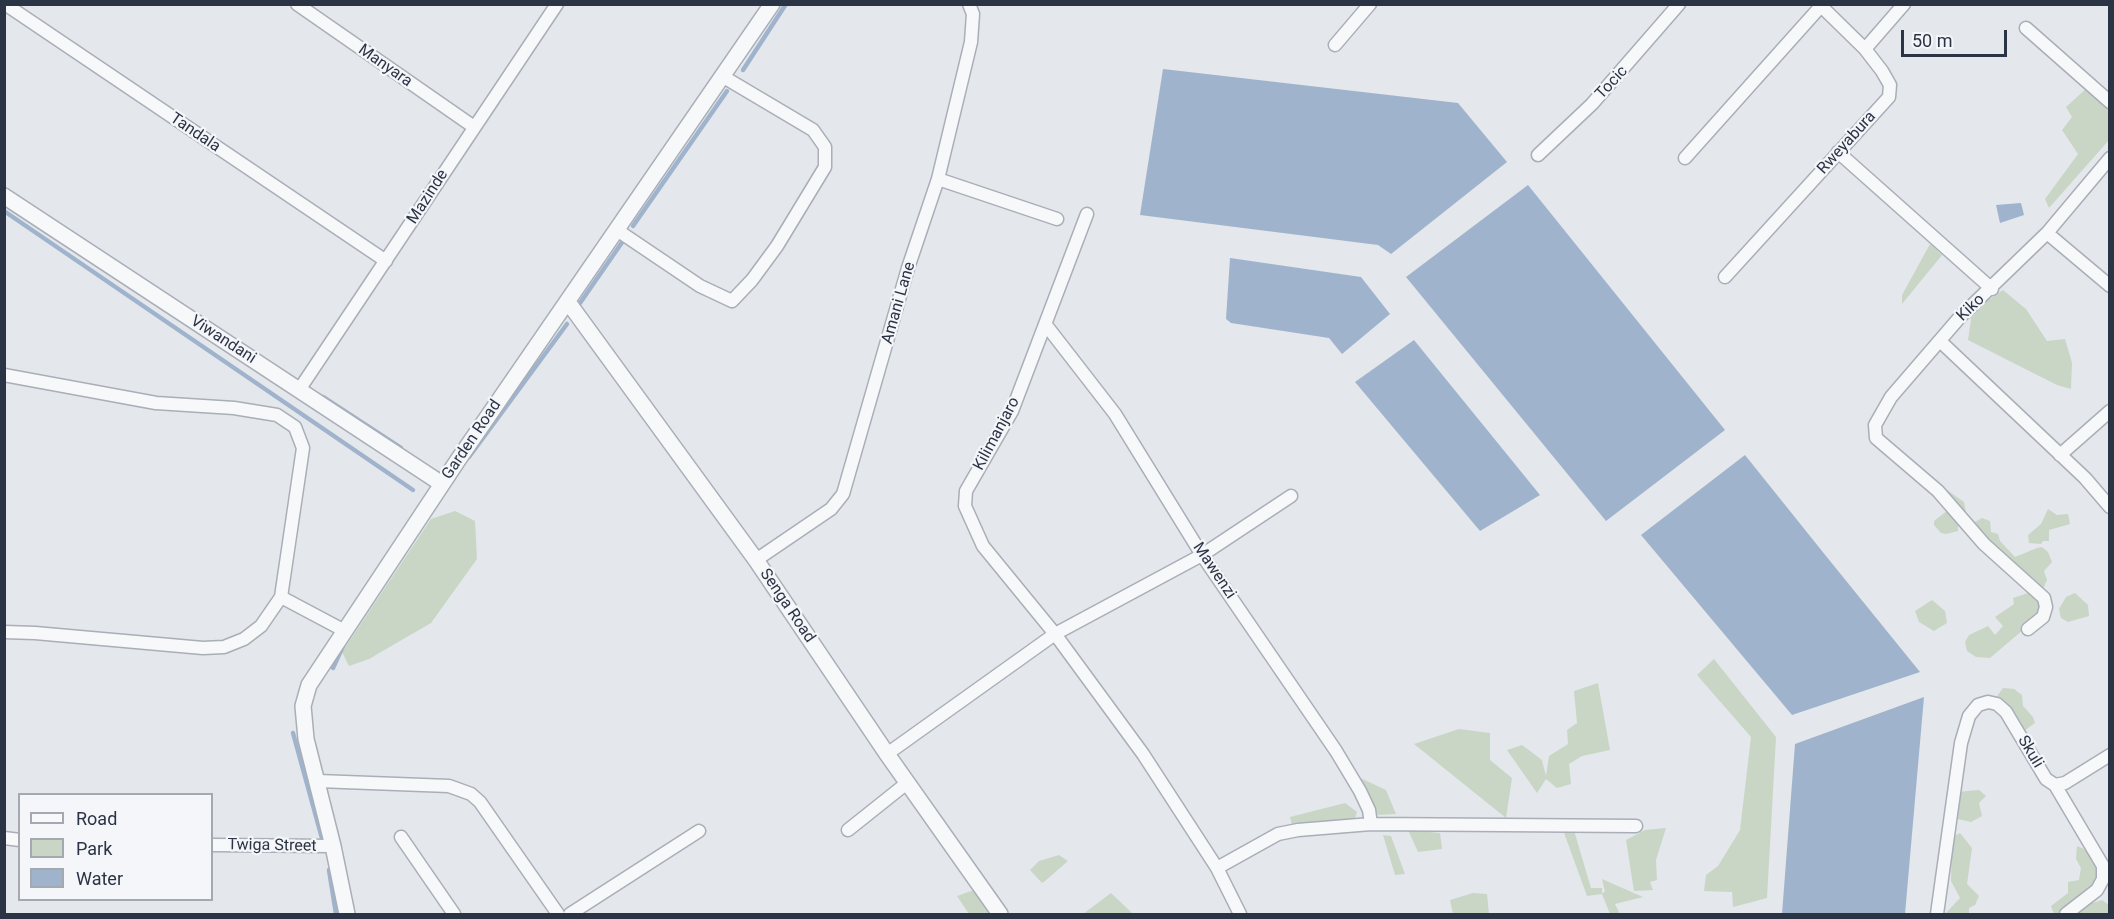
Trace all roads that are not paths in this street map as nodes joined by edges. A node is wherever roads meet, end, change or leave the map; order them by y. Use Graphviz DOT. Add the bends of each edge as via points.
graph roads {
  1 [pos="4,4"];
  2 [pos="297,4"];
  3 [pos="557,4"];
  4 [pos="772,4"];
  5 [pos="969,4"];
  6 [pos="1370,4"];
  7 [pos="1679,4"];
  8 [pos="1904,4"];
  9 [pos="1820,5"];
  10 [pos="2026,28"];
  11 [pos="1335,45"];
  12 [pos="1865,49"];
  13 [pos="722,76"];
  14 [pos="2109,102"];
  15 [pos="474,127"];
  16 [pos="1838,152"];
  17 [pos="1538,155"];
  18 [pos="1685,158"];
  19 [pos="2109,158"];
  20 [pos="938,179"];
  21 [pos="4,196"];
  22 [pos="1087,214"];
  23 [pos="1057,219"];
  24 [pos="617,230"];
  25 [pos="2048,233"];
  26 [pos="386,261"];
  27 [pos="1725,278"];
  28 [pos="2109,286"];
  29 [pos="1992,289"];
  30 [pos="568,302"];
  31 [pos="1046,326"];
  32 [pos="1941,342"];
  33 [pos="4,375"];
  34 [pos="299,390"];
  35 [pos="2109,411"];
  36 [pos="2060,455"];
  37 [pos="442,484"];
  38 [pos="1291,496"];
  39 [pos="2109,507"];
  40 [pos="1202,555"];
  41 [pos="756,560"];
  42 [pos="281,597"];
  43 [pos="2028,629"];
  44 [pos="345,631"];
  45 [pos="4,632"];
  46 [pos="1055,634"];
  47 [pos="886,754"];
  48 [pos="2109,755"];
  49 [pos="318,781"];
  50 [pos="907,783"];
  51 [pos="2055,785"];
  52 [pos="1371,824"];
  53 [pos="1636,826"];
  54 [pos="848,830"];
  55 [pos="699,831"];
  56 [pos="401,837"];
  57 [pos="213,845"];
  58 [pos="333,846"];
  59 [pos="2106,866"];
  60 [pos="1217,868"];
  61 [pos="347,915"];
  62 [pos="454,915"];
  63 [pos="558,915"];
  64 [pos="570,915"];
  65 [pos="1000,915"];
  66 [pos="1240,915"];
  67 [pos="1937,915"];
  68 [pos="2066,915"];
  1 -- 26 [label="street, Tandala"];
  2 -- 15 [label="street, Manyara"];
  3 -- 15 [label="street, Mazinde"];
  4 -- 13 [label="street, Garden Road"];
  5 -- 20 [label="street, Amani Lane" via="973,14 971,42"];
  6 -- 11 [label="street"];
  7 -- 17 [label="street, Tocic" via="1592,104"];
  8 -- 12 [label="street"];
  9 -- 12 [label="street, Rweyabura"];
  9 -- 18 [label="street"];
  10 -- 14 [label="street"];
  12 -- 16 [label="street, Rweyabura" via="1890,85 1889,97"];
  13 -- 24 [label="street, Garden Road"];
  13 -- 24 [label="street" via="813,130 825,147 825,167 777,246 732,301 700,286"];
  15 -- 26 [label="street, Mazinde"];
  16 -- 27 [label="street, Rweyabura"];
  16 -- 29 [label="street"];
  19 -- 25 [label="street, Kiko"];
  20 -- 23 [label="street"];
  20 -- 41 [label="street, Amani Lane" via="908,268 843,495 831,510"];
  21 -- 34 [label="street, Viwandani"];
  22 -- 31 [label="street, Kilimanjaro"];
  24 -- 30 [label="street, Garden Road"];
  25 -- 28 [label="street"];
  25 -- 29 [label="street, Kiko"];
  26 -- 34 [label="street, Mazinde"];
  29 -- 32 [label="street, Kiko" via="1960,317"];
  30 -- 37 [label="street, Garden Road"];
  30 -- 41 [label="street, Senga Road"];
  31 -- 40 [label="street, Mawenzi" via="1115,414"];
  31 -- 46 [label="street, Kilimanjaro" via="1012,411 966,491 965,506 983,546"];
  32 -- 36 [label="street"];
  32 -- 43 [label="street, Kiko" via="1891,397 1875,425 1876,438 1938,491 1984,544 2044,597 2043,617"];
  33 -- 42 [label="street" via="156,403 234,408 287,419 301,437 303,448"];
  34 -- 37 [label="street, Viwandani"];
  35 -- 36 [label="street"];
  36 -- 39 [label="street"];
  37 -- 44 [label="street, Garden Road"];
  38 -- 40 [label="street"];
  40 -- 46 [label="street"];
  40 -- 52 [label="street, Mawenzi" via="1346,766 1369,810"];
  41 -- 47 [label="street, Senga Road"];
  42 -- 44 [label="street"];
  42 -- 45 [label="street" via="261,626 224,647"];
  44 -- 49 [label="street, Garden Road" via="309,685 303,706 306,739"];
  46 -- 47 [label="street"];
  46 -- 60 [label="street, Kilimanjaro" via="1143,754"];
  47 -- 50 [label="street, Senga Road"];
  48 -- 51 [label="street, Skuli" via="2065,783"];
  49 -- 58 [label="street, Garden Road"];
  49 -- 63 [label="street" via="449,786 471,794"];
  50 -- 54 [label="street"];
  50 -- 65 [label="street, Senga Road"];
  51 -- 59 [label="street"];
  51 -- 67 [label="street, Skuli" via="2046,779 2006,712 1997,704 1978,705 1969,716 1961,743"];
  52 -- 53 [label="street"];
  52 -- 60 [label="street" via="1278,834"];
  55 -- 64 [label="street"];
  56 -- 62 [label="street"];
  57 -- 58 [label="street, Twiga Street"];
  58 -- 61 [label="street, Garden Road"];
  59 -- 68 [label="street" via="2097,890"];
  60 -- 66 [label="street, Kilimanjaro"];
}
